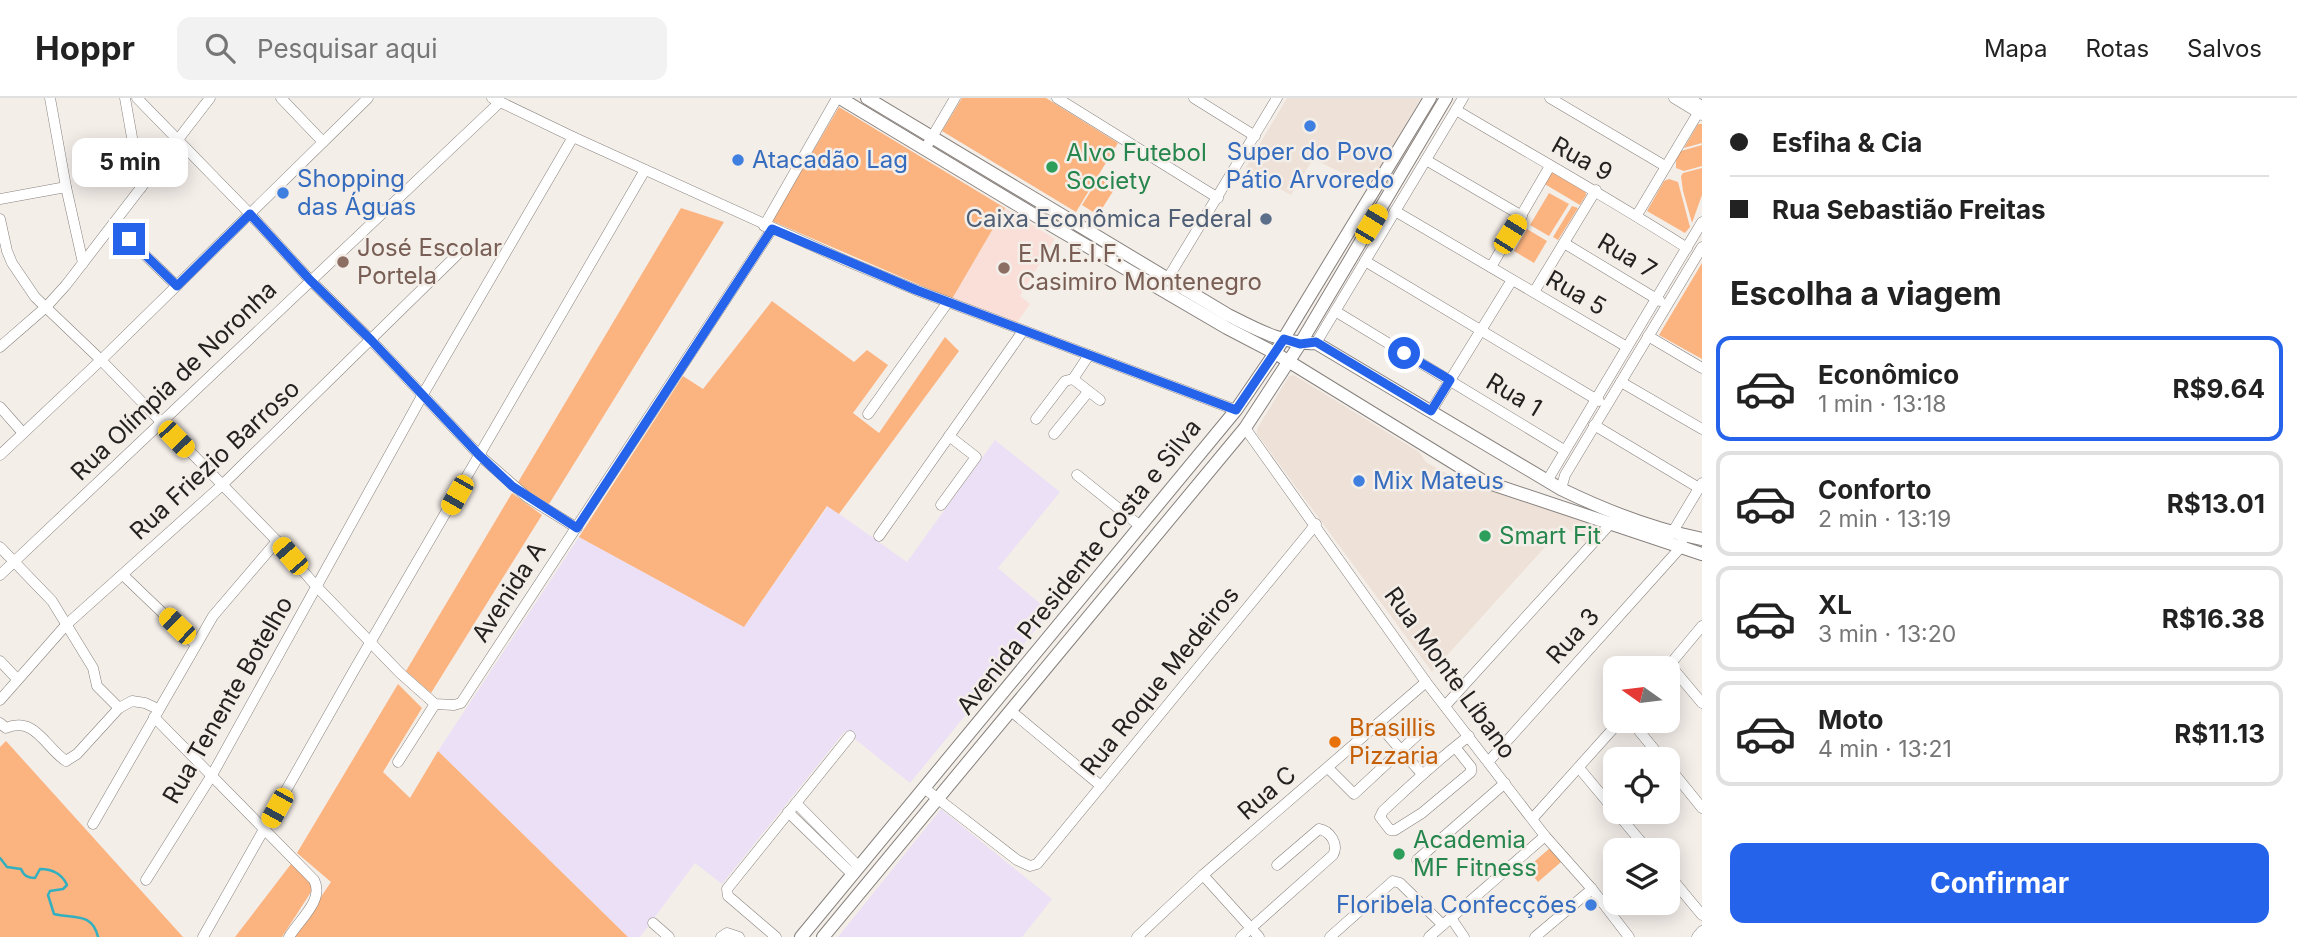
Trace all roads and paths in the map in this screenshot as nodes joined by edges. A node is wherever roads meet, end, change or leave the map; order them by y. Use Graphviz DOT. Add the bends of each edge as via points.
graph roads {
  1 [pos="50,98"];
  2 [pos="125,98"];
  3 [pos="136,98"];
  4 [pos="197,98"];
  5 [pos="209,98"];
  6 [pos="281,98"];
  7 [pos="368,98"];
  8 [pos="838,98"];
  9 [pos="867,98"];
  10 [pos="955,98"];
  11 [pos="1057,98"];
  12 [pos="1194,98"];
  13 [pos="1277,98"];
  14 [pos="1463,98"];
  15 [pos="1550,98"];
  16 [pos="1674,98"];
  17 [pos="1689,98"];
  18 [pos="1436,99"];
  19 [pos="496,100"];
  20 [pos="1456,110"];
  21 [pos="1701,111"];
  22 [pos="199,113"];
  23 [pos="933,136"];
  24 [pos="1255,136"];
  25 [pos="573,137"];
  26 [pos="178,142"];
  27 [pos="323,142"];
  28 [pos="925,149"];
  29 [pos="1426,160"];
  30 [pos="1550,166"];
  31 [pos="1665,166"];
  32 [pos="645,170"];
  33 [pos="66,187"];
  34 [pos="141,188"];
  35 [pos="1596,190"];
  36 [pos="1218,198"];
  37 [pos="0,200"];
  38 [pos="1395,211"];
  39 [pos="250,214"];
  40 [pos="1637,215"];
  41 [pos="1522,216"];
  42 [pos="0,219"];
  43 [pos="1702,222"];
  44 [pos="113,224"];
  45 [pos="768,227"];
  46 [pos="1564,243"];
  47 [pos="1702,247"];
  48 [pos="1687,248"];
  49 [pos="461,251"];
  50 [pos="1365,261"];
  51 [pos="83,263"];
  52 [pos="1491,267"];
  53 [pos="1168,278"];
  54 [pos="310,280"];
  55 [pos="1512,281"];
  56 [pos="177,286"];
  57 [pos="1534,292"];
  58 [pos="1656,298"];
  59 [pos="948,302"];
  60 [pos="1667,305"];
  61 [pos="46,307"];
  62 [pos="1335,311"];
  63 [pos="1479,330"];
  64 [pos="1023,331"];
  65 [pos="1648,337"];
  66 [pos="1284,339"];
  67 [pos="371,340"];
  68 [pos="1316,342"];
  69 [pos="1300,344"];
  70 [pos="0,347"];
  71 [pos="1627,347"];
  72 [pos="1275,353"];
  73 [pos="1089,355"];
  74 [pos="101,360"];
  75 [pos="1288,361"];
  76 [pos="1702,368"];
  77 [pos="1073,379"];
  78 [pos="1450,380"];
  79 [pos="1621,382"];
  80 [pos="1088,392"];
  81 [pos="422,396"];
  82 [pos="1595,398"];
  83 [pos="1100,400"];
  84 [pos="1606,405"];
  85 [pos="0,407"];
  86 [pos="1236,410"];
  87 [pos="1431,411"];
  88 [pos="868,414"];
  89 [pos="1036,419"];
  90 [pos="161,423"];
  91 [pos="1594,425"];
  92 [pos="1245,428"];
  93 [pos="1702,429"];
  94 [pos="23,433"];
  95 [pos="1054,434"];
  96 [pos="949,436"];
  97 [pos="1564,450"];
  98 [pos="0,455"];
  99 [pos="479,455"];
  100 [pos="1195,459"];
  101 [pos="1077,475"];
  102 [pos="1203,478"];
  103 [pos="1547,481"];
  104 [pos="1700,485"];
  105 [pos="221,486"];
  106 [pos="1170,488"];
  107 [pos="1561,489"];
  108 [pos="942,505"];
  109 [pos="1177,510"];
  110 [pos="1612,522"];
  111 [pos="1316,524"];
  112 [pos="1139,526"];
  113 [pos="577,528"];
  114 [pos="879,536"];
  115 [pos="1678,538"];
  116 [pos="1702,540"];
  117 [pos="277,541"];
  118 [pos="0,547"];
  119 [pos="1702,554"];
  120 [pos="14,562"];
  121 [pos="0,575"];
  122 [pos="123,575"];
  123 [pos="316,586"];
  124 [pos="66,625"];
  125 [pos="1702,626"];
  126 [pos="1053,631"];
  127 [pos="371,642"];
  128 [pos="195,643"];
  129 [pos="1067,643"];
  130 [pos="1677,656"];
  131 [pos="0,661"];
  132 [pos="17,679"];
  133 [pos="1680,680"];
  134 [pos="1426,682"];
  135 [pos="1,697"];
  136 [pos="1702,703"];
  137 [pos="435,704"];
  138 [pos="1445,706"];
  139 [pos="119,708"];
  140 [pos="1011,711"];
  141 [pos="156,713"];
  142 [pos="0,723"];
  143 [pos="1378,724"];
  144 [pos="1427,726"];
  145 [pos="1610,733"];
  146 [pos="1642,733"];
  147 [pos="850,736"];
  148 [pos="1469,736"];
  149 [pos="1455,747"];
  150 [pos="1653,747"];
  151 [pos="1400,751"];
  152 [pos="1489,761"];
  153 [pos="398,762"];
  154 [pos="1328,768"];
  155 [pos="1579,768"];
  156 [pos="1422,774"];
  157 [pos="212,775"];
  158 [pos="1680,781"];
  159 [pos="1504,782"];
  160 [pos="1101,786"];
  161 [pos="924,788"];
  162 [pos="1603,797"];
  163 [pos="938,799"];
  164 [pos="796,803"];
  165 [pos="1702,808"];
  166 [pos="788,812"];
  167 [pos="1533,818"];
  168 [pos="93,824"];
  169 [pos="1626,824"];
  170 [pos="264,831"];
  171 [pos="1545,836"];
  172 [pos="1638,838"];
  173 [pos="1418,860"];
  174 [pos="1277,865"];
  175 [pos="856,871"];
  176 [pos="1203,875"];
  177 [pos="146,880"];
  178 [pos="1680,888"];
  179 [pos="1592,889"];
  180 [pos="1702,915"];
  181 [pos="1447,921"];
  182 [pos="653,923"];
  183 [pos="1251,928"];
  184 [pos="1702,931"];
  185 [pos="203,937"];
  186 [pos="289,937"];
  187 [pos="669,937"];
  188 [pos="721,937"];
  189 [pos="739,937"];
  190 [pos="776,937"];
  191 [pos="801,937"];
  192 [pos="823,937"];
  193 [pos="1137,937"];
  194 [pos="1241,937"];
  195 [pos="1259,937"];
  196 [pos="1330,937"];
  197 [pos="1429,937"];
  198 [pos="1464,937"];
  199 [pos="1535,937"];
  200 [pos="1629,937"];
  201 [pos="1696,937"];
  1 -- 33 [label="street"];
  2 -- 34 [label="street"];
  3 -- 26 [label="street"];
  4 -- 22 [label="street"];
  5 -- 22 [label="street"];
  6 -- 27 [label="street"];
  7 -- 27 [label="street"];
  8 -- 28 [label="main road"];
  8 -- 45 [label="street, Avenida A"];
  9 -- 23 [label="main road"];
  10 -- 23 [label="street"];
  11 -- 36 [label="street"];
  12 -- 24 [label="street"];
  13 -- 24 [label="street"];
  14 -- 20 [label="street"];
  15 -- 31 [label="street"];
  16 -- 21 [label="street"];
  17 -- 21 [label="street"];
  18 -- 66 [label="main road, Avenida Presidente Costa e Silva"];
  18 -- 69 [label="main road, Avenida Presidente Costa e Silva"];
  19 -- 25 [label="street"];
  19 -- 54 [label="street, Rua Olímpia de Noronha"];
  20 -- 29 [label="street"];
  20 -- 30 [label="street, Rua 9"];
  21 -- 31 [label="street"];
  22 -- 26 [label="street"];
  23 -- 28 [label="street"];
  23 -- 53 [label="main road"];
  24 -- 36 [label="street"];
  25 -- 32 [label="street"];
  25 -- 81 [label="street, Rua Tenente Botelho"];
  26 -- 34 [label="street"];
  26 -- 39 [label="street"];
  27 -- 39 [label="street"];
  28 -- 72 [label="main road"];
  29 -- 38 [label="street"];
  29 -- 41 [label="street"];
  30 -- 35 [label="street, Rua 9"];
  30 -- 41 [label="street"];
  31 -- 40 [label="street"];
  32 -- 45 [label="street"];
  32 -- 99 [label="street"];
  33 -- 37 [label="street"];
  33 -- 51 [label="street"];
  34 -- 44 [label="street"];
  35 -- 40 [label="street, Rua 9"];
  35 -- 46 [label="street"];
  36 -- 53 [label="street"];
  38 -- 50 [label="street"];
  38 -- 52 [label="street, Rua 5"];
  39 -- 54 [label="street"];
  39 -- 56 [label="street"];
  40 -- 48 [label="street, Rua 9"];
  41 -- 52 [label="street"];
  42 -- 61 [label="street" via="18,275"];
  43 -- 48 [label="street"];
  44 -- 51 [label="street"];
  44 -- 56 [label="street"];
  45 -- 59 [label="street"];
  45 -- 113 [label="street, Avenida A"];
  46 -- 57 [label="street"];
  46 -- 58 [label="street, Rua 7"];
  47 -- 60 [label="street"];
  48 -- 58 [label="street"];
  49 -- 67 [label="street, Rua Friezio Barroso"];
  50 -- 62 [label="street"];
  50 -- 63 [label="street"];
  51 -- 61 [label="street"];
  52 -- 55 [label="street, Rua 5"];
  53 -- 66 [label="main road" via="1228,315"];
  54 -- 67 [label="street"];
  54 -- 90 [label="street, Rua Olímpia de Noronha"];
  55 -- 57 [label="street, Rua 5"];
  55 -- 63 [label="street"];
  56 -- 74 [label="street"];
  57 -- 71 [label="street, Rua 5"];
  58 -- 60 [label="street, Rua 7"];
  58 -- 71 [label="street"];
  59 -- 64 [label="street"];
  59 -- 88 [label="street"];
  60 -- 65 [label="street"];
  61 -- 70 [label="street"];
  61 -- 74 [label="street"];
  62 -- 68 [label="street"];
  62 -- 78 [label="street, Rua 1"];
  63 -- 78 [label="street"];
  63 -- 82 [label="street"];
  64 -- 73 [label="street"];
  64 -- 96 [label="street"];
  65 -- 76 [label="street"];
  65 -- 79 [label="street"];
  66 -- 69 [label="main road"];
  66 -- 72 [label="main road, Avenida Presidente Costa e Silva"];
  67 -- 81 [label="street"];
  67 -- 105 [label="street, Rua Friezio Barroso"];
  68 -- 69 [label="main road"];
  68 -- 87 [label="main road"];
  69 -- 75 [label="main road, Avenida Presidente Costa e Silva"];
  71 -- 82 [label="street"];
  72 -- 75 [label="main road"];
  72 -- 86 [label="main road, Avenida Presidente Costa e Silva"];
  73 -- 77 [label="street"];
  73 -- 86 [label="street"];
  74 -- 90 [label="street"];
  74 -- 94 [label="street"];
  75 -- 92 [label="main road, Avenida Presidente Costa e Silva"];
  75 -- 110 [label="main road" via="1483,481"];
  77 -- 80 [label="street"];
  77 -- 89 [label="street" via="1065,381"];
  78 -- 87 [label="street"];
  78 -- 97 [label="street, Rua 1"];
  79 -- 84 [label="street"];
  79 -- 93 [label="street"];
  80 -- 83 [label="street"];
  80 -- 95 [label="street"];
  81 -- 99 [label="street"];
  81 -- 123 [label="street, Rua Tenente Botelho"];
  82 -- 84 [label="street"];
  82 -- 97 [label="street"];
  84 -- 91 [label="street"];
  85 -- 94 [label="street"];
  86 -- 100 [label="main road, Avenida Presidente Costa e Silva"];
  87 -- 103 [label="main road"];
  90 -- 105 [label="street"];
  90 -- 120 [label="street, Rua Olímpia de Noronha"];
  91 -- 104 [label="street"];
  91 -- 107 [label="street"];
  92 -- 102 [label="main road, Avenida Presidente Costa e Silva"];
  92 -- 111 [label="street, Rua Monte Líbano"];
  94 -- 98 [label="street"];
  96 -- 108 [label="street" via="976,457"];
  96 -- 114 [label="street"];
  97 -- 103 [label="street"];
  99 -- 113 [label="street" via="512,486"];
  99 -- 127 [label="street"];
  100 -- 102 [label="main road" via="1190,474 1196,480"];
  100 -- 106 [label="main road, Avenida Presidente Costa e Silva"];
  101 -- 112 [label="street"];
  102 -- 109 [label="main road, Avenida Presidente Costa e Silva"];
  103 -- 107 [label="main road"];
  104 -- 115 [label="street, Rua 3"];
  105 -- 117 [label="street"];
  105 -- 122 [label="street, Rua Friezio Barroso"];
  106 -- 109 [label="main road" via="1179,485 1184,489"];
  106 -- 112 [label="main road, Avenida Presidente Costa e Silva"];
  107 -- 115 [label="main road"];
  109 -- 129 [label="main road, Avenida Presidente Costa e Silva"];
  110 -- 115 [label="main road"];
  110 -- 138 [label="street"];
  111 -- 134 [label="street, Rua Monte Líbano"];
  111 -- 160 [label="street, Rua Roque Medeiros"];
  112 -- 126 [label="main road, Avenida Presidente Costa e Silva"];
  113 -- 137 [label="street, Avenida A" via="461,703"];
  115 -- 116 [label="main road"];
  115 -- 119 [label="main road"];
  115 -- 152 [label="street, Rua 3"];
  117 -- 123 [label="street"];
  117 -- 128 [label="street"];
  118 -- 120 [label="street"];
  120 -- 121 [label="street, Rua Olímpia de Noronha"];
  120 -- 124 [label="street" via="52,601"];
  122 -- 124 [label="street, Rua Friezio Barroso"];
  122 -- 128 [label="street"];
  123 -- 127 [label="street"];
  123 -- 157 [label="street, Rua Tenente Botelho"];
  124 -- 132 [label="street, Rua Friezio Barroso"];
  124 -- 139 [label="street" via="93,668 97,685"];
  125 -- 130 [label="street"];
  126 -- 129 [label="main road"];
  126 -- 161 [label="main road, Avenida Presidente Costa e Silva"];
  127 -- 137 [label="street"];
  127 -- 170 [label="street"];
  128 -- 141 [label="street"];
  129 -- 140 [label="main road, Avenida Presidente Costa e Silva"];
  131 -- 132 [label="street"];
  132 -- 135 [label="street, Rua Friezio Barroso"];
  133 -- 136 [label="street"];
  134 -- 138 [label="street, Rua Monte Líbano"];
  134 -- 143 [label="street, Rua C"];
  137 -- 153 [label="street"];
  138 -- 148 [label="street, Rua Monte Líbano"];
  139 -- 141 [label="street" via="132,701 145,703"];
  139 -- 142 [label="street" via="66,761 23,724 6,728"];
  140 -- 160 [label="street"];
  140 -- 163 [label="main road, Avenida Presidente Costa e Silva"];
  141 -- 157 [label="street"];
  141 -- 168 [label="street"];
  143 -- 151 [label="street"];
  143 -- 154 [label="street, Rua C"];
  144 -- 151 [label="street"];
  145 -- 155 [label="street"];
  146 -- 150 [label="street"];
  147 -- 164 [label="street"];
  148 -- 149 [label="street"];
  148 -- 152 [label="street, Rua Monte Líbano"];
  149 -- 156 [label="street"];
  149 -- 156 [label="street" via="1471,772 1422,813 1390,830 1380,819 1383,811"];
  151 -- 154 [label="street" via="1354,794"];
  151 -- 156 [label="street"];
  152 -- 159 [label="street, Rua Monte Líbano"];
  154 -- 176 [label="street, Rua C"];
  155 -- 162 [label="street"];
  155 -- 167 [label="street"];
  157 -- 170 [label="street"];
  157 -- 177 [label="street, Rua Tenente Botelho"];
  158 -- 165 [label="street"];
  159 -- 167 [label="street, Rua Monte Líbano"];
  159 -- 173 [label="street"];
  160 -- 163 [label="street, Rua Roque Medeiros" via="1037,864 1030,866"];
  161 -- 163 [label="street"];
  161 -- 175 [label="main road, Avenida Presidente Costa e Silva"];
  163 -- 192 [label="main road, Avenida Presidente Costa e Silva"];
  164 -- 166 [label="street"];
  164 -- 175 [label="street"];
  166 -- 175 [label="street"];
  166 -- 190 [label="street" via="727,888 728,896"];
  167 -- 171 [label="street, Rua Monte Líbano"];
  169 -- 172 [label="street"];
  170 -- 185 [label="street"];
  170 -- 186 [label="street" via="317,886 316,897"];
  171 -- 179 [label="street, Rua Monte Líbano"];
  171 -- 181 [label="street"];
  174 -- 183 [label="street" via="1319,829 1335,843 1334,855"];
  175 -- 191 [label="main road, Avenida Presidente Costa e Silva"];
  176 -- 183 [label="street"];
  176 -- 193 [label="street, Rua C"];
  178 -- 180 [label="street"];
  179 -- 199 [label="street"];
  179 -- 200 [label="street, Rua Monte Líbano"];
  181 -- 196 [label="street" via="1396,880"];
  181 -- 197 [label="street"];
  181 -- 198 [label="street"];
  182 -- 187 [label="street"];
  183 -- 194 [label="street"];
  183 -- 195 [label="street"];
  184 -- 201 [label="street"];
  188 -- 189 [label="street" via="727,933"];
}
